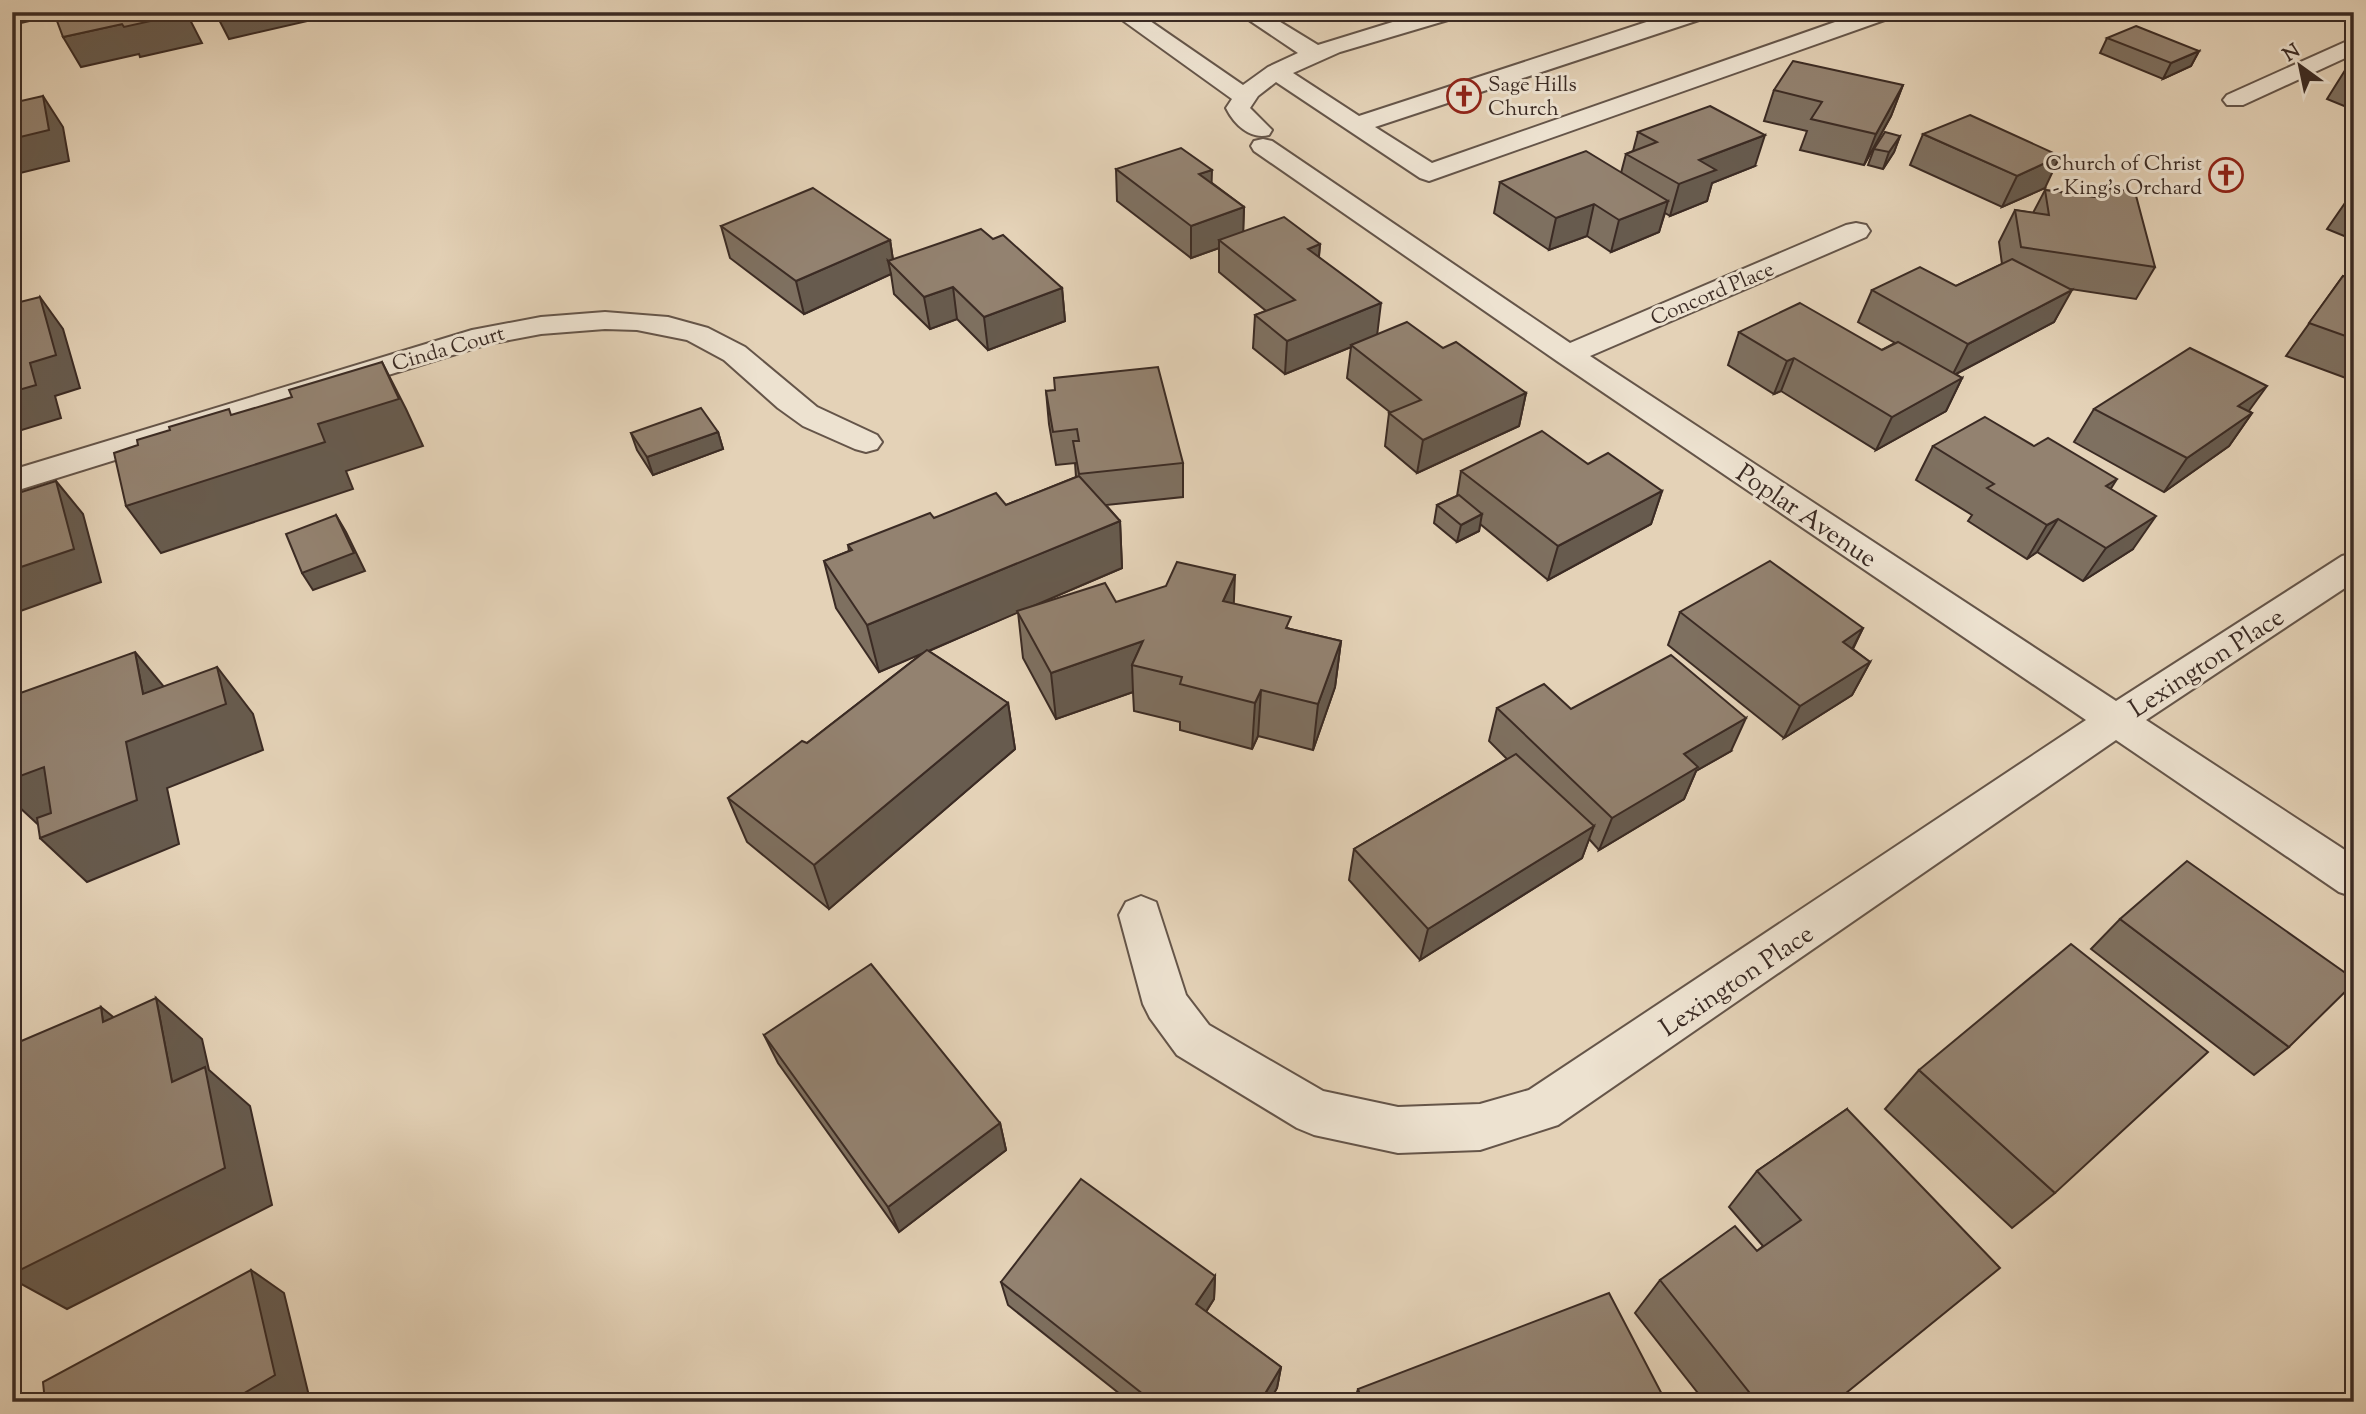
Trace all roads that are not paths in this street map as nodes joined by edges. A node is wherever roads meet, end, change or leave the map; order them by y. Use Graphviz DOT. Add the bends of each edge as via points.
graph roads {
  1 [pos="34,12"];
  2 [pos="1122,12"];
  3 [pos="1248,12"];
  4 [pos="1370,12"];
  5 [pos="1450,12"];
  6 [pos="1700,12"];
  7 [pos="1830,12"];
  8 [pos="1885,12"];
  9 [pos="12,17"];
  10 [pos="1854,23"];
  11 [pos="1397,28"];
  12 [pos="2354,45"];
  13 [pos="1316,54"];
  14 [pos="1276,72"];
  15 [pos="1242,95"];
  16 [pos="2235,100"];
  17 [pos="1356,125"];
  18 [pos="1856,231"];
  19 [pos="1568,355"];
  20 [pos="866,442"];
  21 [pos="12,481"];
  22 [pos="2354,565"];
  23 [pos="2115,722"];
  24 [pos="2354,879"];
  25 [pos="1141,915"];
  1 -- 9 [label="main road"];
  2 -- 15 [label="street"];
  3 -- 13 [label="street"];
  4 -- 11 [label="street"];
  5 -- 11 [label="street"];
  6 -- 17 [label="street"];
  7 -- 10 [label="street"];
  8 -- 10 [label="street"];
  10 -- 17 [label="street" via="1429,173"];
  11 -- 13 [label="street"];
  12 -- 16 [label="street"];
  13 -- 14 [label="street"];
  14 -- 15 [label="street"];
  14 -- 17 [label="street"];
  15 -- 19 [label="street, Poplar Avenue" via="1238,108 1262,138"];
  18 -- 19 [label="street, Concord Place"];
  19 -- 23 [label="street, Poplar Avenue"];
  20 -- 21 [label="street, Cinda Court" via="801,412 737,356 700,335 657,325 585,320 482,336"];
  22 -- 23 [label="street, Lexington Place"];
  23 -- 24 [label="street, Poplar Avenue"];
  23 -- 25 [label="street, Lexington Place" via="1541,1109 1480,1127 1398,1130 1314,1112 1193,1040 1166,1004"];
}
